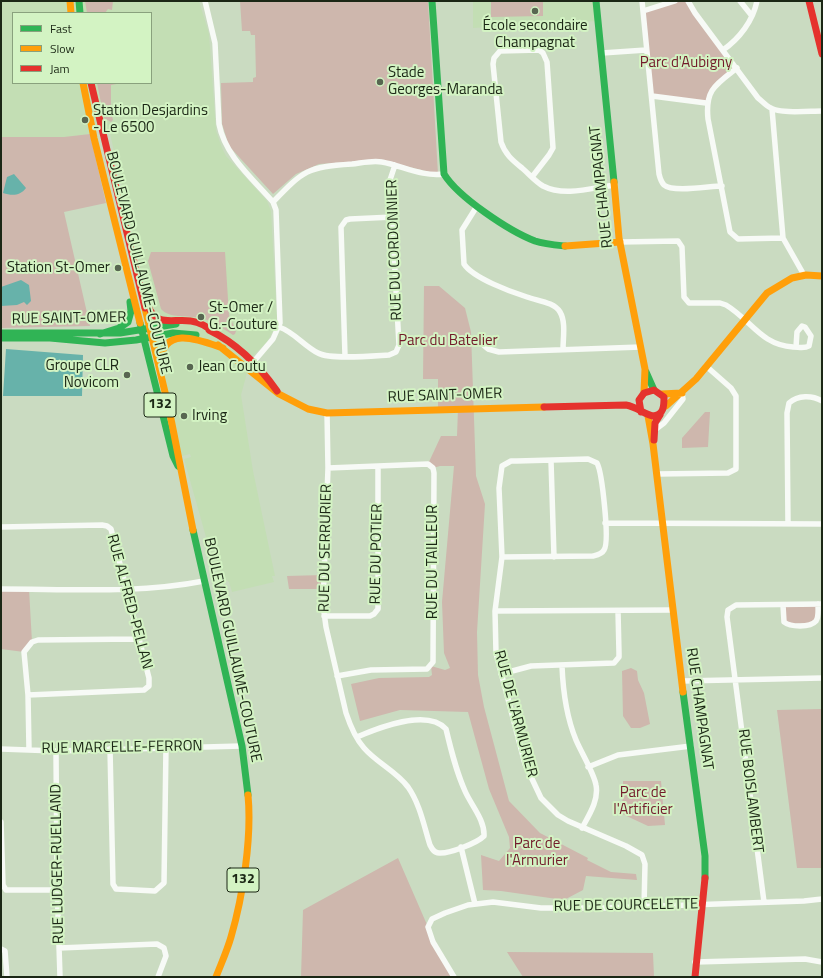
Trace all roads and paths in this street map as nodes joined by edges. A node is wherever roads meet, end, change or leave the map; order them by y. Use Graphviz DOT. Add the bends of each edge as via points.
graph roads {
  1 [pos="70,1"];
  2 [pos="79,1"];
  3 [pos="205,1"];
  4 [pos="432,1"];
  5 [pos="596,1"];
  6 [pos="642,1"];
  7 [pos="674,1"];
  8 [pos="688,1"];
  9 [pos="740,1"];
  10 [pos="757,1"];
  11 [pos="809,1"];
  12 [pos="643,11"];
  13 [pos="71,12"];
  14 [pos="80,12"];
  15 [pos="752,16"];
  16 [pos="819,35"];
  17 [pos="646,50"];
  18 [pos="723,50"];
  19 [pos="602,53"];
  20 [pos="822,54"];
  21 [pos="737,68"];
  22 [pos="83,84"];
  23 [pos="91,84"];
  24 [pos="652,96"];
  25 [pos="706,103"];
  26 [pos="772,109"];
  27 [pos="822,112"];
  28 [pos="395,165"];
  29 [pos="444,174"];
  30 [pos="532,176"];
  31 [pos="614,185"];
  32 [pos="722,186"];
  33 [pos="273,202"];
  34 [pos="477,206"];
  35 [pos="393,217"];
  36 [pos="783,238"];
  37 [pos="620,242"];
  38 [pos="804,275"];
  39 [pos="822,276"];
  40 [pos="138,281"];
  41 [pos="130,283"];
  42 [pos="744,320"];
  43 [pos="279,327"];
  44 [pos="150,329"];
  45 [pos="142,331"];
  46 [pos="214,332"];
  47 [pos="1,333"];
  48 [pos="100,334"];
  49 [pos="152,337"];
  50 [pos="1,338"];
  51 [pos="144,339"];
  52 [pos="482,344"];
  53 [pos="641,347"];
  54 [pos="796,347"];
  55 [pos="223,348"];
  56 [pos="563,349"];
  57 [pos="345,356"];
  58 [pos="706,366"];
  59 [pos="250,367"];
  60 [pos="645,369"];
  61 [pos="162,380"];
  62 [pos="654,390"];
  63 [pos="644,393"];
  64 [pos="682,393"];
  65 [pos="661,394"];
  66 [pos="639,400"];
  67 [pos="822,401"];
  68 [pos="618,405"];
  69 [pos="666,406"];
  70 [pos="641,412"];
  71 [pos="327,413"];
  72 [pos="660,415"];
  73 [pos="648,416"];
  74 [pos="656,429"];
  75 [pos="653,444"];
  76 [pos="551,461"];
  77 [pos="378,467"];
  78 [pos="328,468"];
  79 [pos="180,470"];
  80 [pos="657,474"];
  81 [pos="606,523"];
  82 [pos="663,523"];
  83 [pos="788,524"];
  84 [pos="822,524"];
  85 [pos="1,527"];
  86 [pos="502,557"];
  87 [pos="554,557"];
  88 [pos="204,581"];
  89 [pos="125,588"];
  90 [pos="1,589"];
  91 [pos="820,604"];
  92 [pos="783,605"];
  93 [pos="672,610"];
  94 [pos="495,611"];
  95 [pos="618,611"];
  96 [pos="324,616"];
  97 [pos="138,639"];
  98 [pos="562,666"];
  99 [pos="501,674"];
  100 [pos="337,676"];
  101 [pos="822,678"];
  102 [pos="682,680"];
  103 [pos="736,680"];
  104 [pos="28,695"];
  105 [pos="356,737"];
  106 [pos="242,746"];
  107 [pos="691,746"];
  108 [pos="166,747"];
  109 [pos="28,749"];
  110 [pos="110,749"];
  111 [pos="1,750"];
  112 [pos="56,751"];
  113 [pos="588,767"];
  114 [pos="1,822"];
  115 [pos="582,828"];
  116 [pos="461,847"];
  117 [pos="57,890"];
  118 [pos="822,899"];
  119 [pos="764,902"];
  120 [pos="475,904"];
  121 [pos="702,904"];
  122 [pos="644,907"];
  123 [pos="59,948"];
  124 [pos="1,949"];
  125 [pos="695,962"];
  126 [pos="822,962"];
  127 [pos="7,977"];
  128 [pos="60,977"];
  129 [pos="158,977"];
  130 [pos="216,977"];
  131 [pos="454,977"];
  132 [pos="695,977"];
  1 -- 13 [label="street"];
  2 -- 14 [label="street"];
  3 -- 33 [label="street" via="215,43 218,124 221,136 234,158"];
  4 -- 29 [label="street"];
  5 -- 19 [label="street, RUE CHAMPAGNAT"];
  6 -- 12 [label="street"];
  7 -- 12 [label="street"];
  8 -- 18 [label="street"];
  9 -- 15 [label="street"];
  10 -- 15 [label="street"];
  11 -- 16 [label="street"];
  12 -- 17 [label="street"];
  15 -- 18 [label="street" via="737,38"];
  16 -- 20 [label="street"];
  17 -- 19 [label="street"];
  17 -- 24 [label="street"];
  18 -- 21 [label="street"];
  19 -- 31 [label="street, RUE CHAMPAGNAT"];
  21 -- 25 [label="street" via="719,82"];
  21 -- 26 [label="street" via="758,98"];
  22 -- 41 [label="street, BOULEVARD GUILLAUME-COUTURE / 132"];
  23 -- 40 [label="street, BOULEVARD GUILLAUME-COUTURE / 132"];
  24 -- 25 [label="street"];
  24 -- 32 [label="street" via="659,174 664,185 672,189"];
  25 -- 32 [label="street"];
  26 -- 27 [label="street"];
  26 -- 36 [label="street"];
  28 -- 29 [label="street" via="425,174"];
  28 -- 33 [label="street" via="380,161 325,166 310,170 300,175"];
  28 -- 35 [label="street, RUE DU CORDONNIER" via="390,180"];
  29 -- 34 [label="street"];
  30 -- 30 [label="street" via="553,148 547,62 543,52 539,50 500,51 493,64 501,142 506,154"];
  30 -- 31 [label="street" via="543,186 561,191"];
  31 -- 37 [label="street, RUE CHAMPAGNAT"];
  32 -- 36 [label="street" via="730,232 733,236 745,239"];
  33 -- 43 [label="street" via="276,210"];
  34 -- 37 [label="street" via="516,234 538,244 570,247"];
  34 -- 56 [label="street" via="462,230 464,264 474,274 512,292 555,307 563,319"];
  35 -- 57 [label="street" via="350,219 341,227"];
  35 -- 57 [label="street, RUE DU CORDONNIER" via="398,348 394,354 389,355"];
  36 -- 38 [label="street"];
  37 -- 42 [label="street" via="678,241 682,247 686,300 726,305"];
  37 -- 53 [label="street, RUE CHAMPAGNAT"];
  38 -- 39 [label="street"];
  38 -- 42 [label="street" via="779,284 766,294"];
  40 -- 44 [label="street, BOULEVARD GUILLAUME-COUTURE / 132"];
  40 -- 46 [label="street" via="150,312 157,320 193,322 206,325"];
  41 -- 45 [label="street, BOULEVARD GUILLAUME-COUTURE / 132"];
  41 -- 48 [label="street" via="131,310 128,322 119,329"];
  42 -- 54 [label="street" via="772,343"];
  42 -- 58 [label="street"];
  43 -- 57 [label="street, RUE DU CORDONNIER" via="286,329 319,354"];
  43 -- 59 [label="street" via="273,339"];
  44 -- 45 [label="street, RUE SAINT-OMER"];
  44 -- 46 [label="street, RUE SAINT-OMER" via="182,324 196,325"];
  44 -- 49 [label="street, BOULEVARD GUILLAUME-COUTURE / 132"];
  45 -- 48 [label="street, RUE SAINT-OMER"];
  45 -- 51 [label="street, BOULEVARD GUILLAUME-COUTURE / 132"];
  46 -- 59 [label="street, RUE SAINT-OMER" via="226,339"];
  47 -- 48 [label="street, RUE SAINT-OMER"];
  49 -- 51 [label="street, RUE SAINT-OMER"];
  49 -- 55 [label="street, RUE SAINT-OMER" via="173,333 188,334 207,338"];
  49 -- 61 [label="street, BOULEVARD GUILLAUME-COUTURE / 132"];
  50 -- 51 [label="street, RUE SAINT-OMER" via="50,338 105,343"];
  51 -- 79 [label="street, BOULEVARD GUILLAUME-COUTURE / 132" via="173,456"];
  52 -- 56 [label="street" via="499,352"];
  53 -- 56 [label="street"];
  53 -- 60 [label="street, RUE CHAMPAGNAT"];
  55 -- 59 [label="street, RUE SAINT-OMER"];
  55 -- 61 [label="street" via="190,337 171,340 161,353"];
  58 -- 64 [label="street"];
  58 -- 80 [label="street" via="736,396 736,469 728,473"];
  59 -- 71 [label="street, RUE SAINT-OMER" via="278,393 299,406"];
  60 -- 62 [label="street, RUE CHAMPAGNAT"];
  60 -- 63 [label="street, RUE CHAMPAGNAT"];
  61 -- 79 [label="street, BOULEVARD GUILLAUME-COUTURE / 132" via="179,454"];
  62 -- 63 [label="street"];
  62 -- 65 [label="street"];
  63 -- 66 [label="street"];
  64 -- 65 [label="street"];
  64 -- 69 [label="street"];
  64 -- 74 [label="street" via="683,399"];
  65 -- 69 [label="street"];
  66 -- 68 [label="street, RUE SAINT-OMER"];
  66 -- 70 [label="street"];
  67 -- 83 [label="street" via="816,398 797,397 790,403 787,413"];
  68 -- 70 [label="street, RUE SAINT-OMER" via="633,406"];
  68 -- 71 [label="street, RUE SAINT-OMER"];
  69 -- 72 [label="street"];
  70 -- 73 [label="street"];
  71 -- 78 [label="street, RUE DU SERRURIER"];
  72 -- 73 [label="street"];
  72 -- 74 [label="street, RUE CHAMPAGNAT" via="655,423"];
  73 -- 75 [label="street, RUE CHAMPAGNAT"];
  74 -- 75 [label="street, RUE CHAMPAGNAT"];
  75 -- 80 [label="street, RUE CHAMPAGNAT"];
  76 -- 81 [label="street" via="588,459 597,463 601,476"];
  76 -- 86 [label="street, RUE DE L'ARMURIER" via="511,462 502,466 499,488"];
  76 -- 87 [label="street"];
  77 -- 78 [label="street, RUE DU TAILLEUR"];
  77 -- 96 [label="street, RUE DU POTIER" via="378,608 370,616"];
  77 -- 100 [label="street, RUE DU TAILLEUR" via="428,464 433,468 433,662 427,669 371,670"];
  78 -- 96 [label="street, RUE DU SERRURIER" via="322,592"];
  79 -- 88 [label="street, BOULEVARD GUILLAUME-COUTURE / 132"];
  80 -- 82 [label="street, RUE CHAMPAGNAT"];
  81 -- 82 [label="street"];
  81 -- 87 [label="street" via="606,546 602,553 594,556"];
  82 -- 83 [label="street"];
  82 -- 93 [label="street, RUE CHAMPAGNAT"];
  83 -- 84 [label="street"];
  85 -- 89 [label="street, RUE ALFRED-PELLAN" via="107,526 111,529"];
  86 -- 87 [label="street"];
  86 -- 94 [label="street, RUE DE L'ARMURIER"];
  88 -- 89 [label="street"];
  88 -- 106 [label="street, BOULEVARD GUILLAUME-COUTURE / 132"];
  89 -- 90 [label="street"];
  89 -- 97 [label="street, RUE ALFRED-PELLAN"];
  91 -- 92 [label="street"];
  91 -- 92 [label="street" via="814,623 798,625 784,622"];
  92 -- 103 [label="street, RUE BOISLAMBERT" via="736,605 728,610"];
  93 -- 95 [label="street"];
  93 -- 102 [label="street, RUE CHAMPAGNAT"];
  94 -- 95 [label="street"];
  94 -- 99 [label="street, RUE DE L'ARMURIER" via="496,653"];
  95 -- 98 [label="street" via="617,661 610,665"];
  96 -- 100 [label="street, RUE DU SERRURIER"];
  97 -- 104 [label="street" via="32,642 24,652"];
  97 -- 104 [label="street, RUE ALFRED-PELLAN" via="149,678 148,686 144,690"];
  98 -- 99 [label="street" via="531,666"];
  98 -- 113 [label="street" via="566,707 575,739"];
  99 -- 115 [label="street, RUE DE L'ARMURIER" via="524,764 534,787 558,815"];
  100 -- 105 [label="street, RUE DU SERRURIER" via="346,713"];
  101 -- 103 [label="street"];
  102 -- 103 [label="street"];
  102 -- 107 [label="street, RUE CHAMPAGNAT"];
  103 -- 119 [label="street, RUE BOISLAMBERT"];
  104 -- 109 [label="street"];
  105 -- 116 [label="street, RUE DU SERRURIER" via="370,754 395,773 408,787 433,850 441,853"];
  105 -- 116 [label="street, RUE DU SERRURIER" via="397,722 432,720 446,729 465,792 484,831 484,836 477,842"];
  106 -- 108 [label="street, RUE MARCELLE-FERRON"];
  106 -- 130 [label="street, BOULEVARD GUILLAUME-COUTURE / 132" via="249,808 245,869 230,937"];
  107 -- 113 [label="street" via="618,755"];
  107 -- 121 [label="street, RUE CHAMPAGNAT" via="706,876"];
  108 -- 110 [label="street, RUE MARCELLE-FERRON"];
  108 -- 110 [label="street" via="164,883 155,891 116,889 113,884"];
  109 -- 111 [label="street, RUE MARCELLE-FERRON"];
  109 -- 112 [label="street, RUE MARCELLE-FERRON"];
  110 -- 112 [label="street, RUE MARCELLE-FERRON"];
  112 -- 117 [label="street, RUE LUDGER-RUELLAND"];
  113 -- 115 [label="street" via="594,777 596,794 591,812"];
  114 -- 117 [label="street" via="3,885 6,890"];
  115 -- 122 [label="street, RUE DE L'ARMURIER" via="642,855 645,864"];
  116 -- 120 [label="street"];
  117 -- 123 [label="street, RUE LUDGER-RUELLAND"];
  118 -- 119 [label="street, RUE DE COURCELETTE"];
  119 -- 121 [label="street, RUE DE COURCELETTE"];
  120 -- 122 [label="street, RUE DE COURCELETTE" via="504,903 541,908"];
  120 -- 131 [label="street, RUE DE COURCELETTE" via="445,912 432,919 428,927"];
  121 -- 122 [label="street, RUE DE COURCELETTE"];
  121 -- 125 [label="street, RUE CHAMPAGNAT"];
  123 -- 128 [label="street, RUE LUDGER-RUELLAND"];
  123 -- 129 [label="street" via="157,944 164,948 166,956"];
  124 -- 127 [label="street" via="5,951"];
  125 -- 126 [label="street" via="805,959"];
  125 -- 132 [label="street, RUE CHAMPAGNAT"];
}
